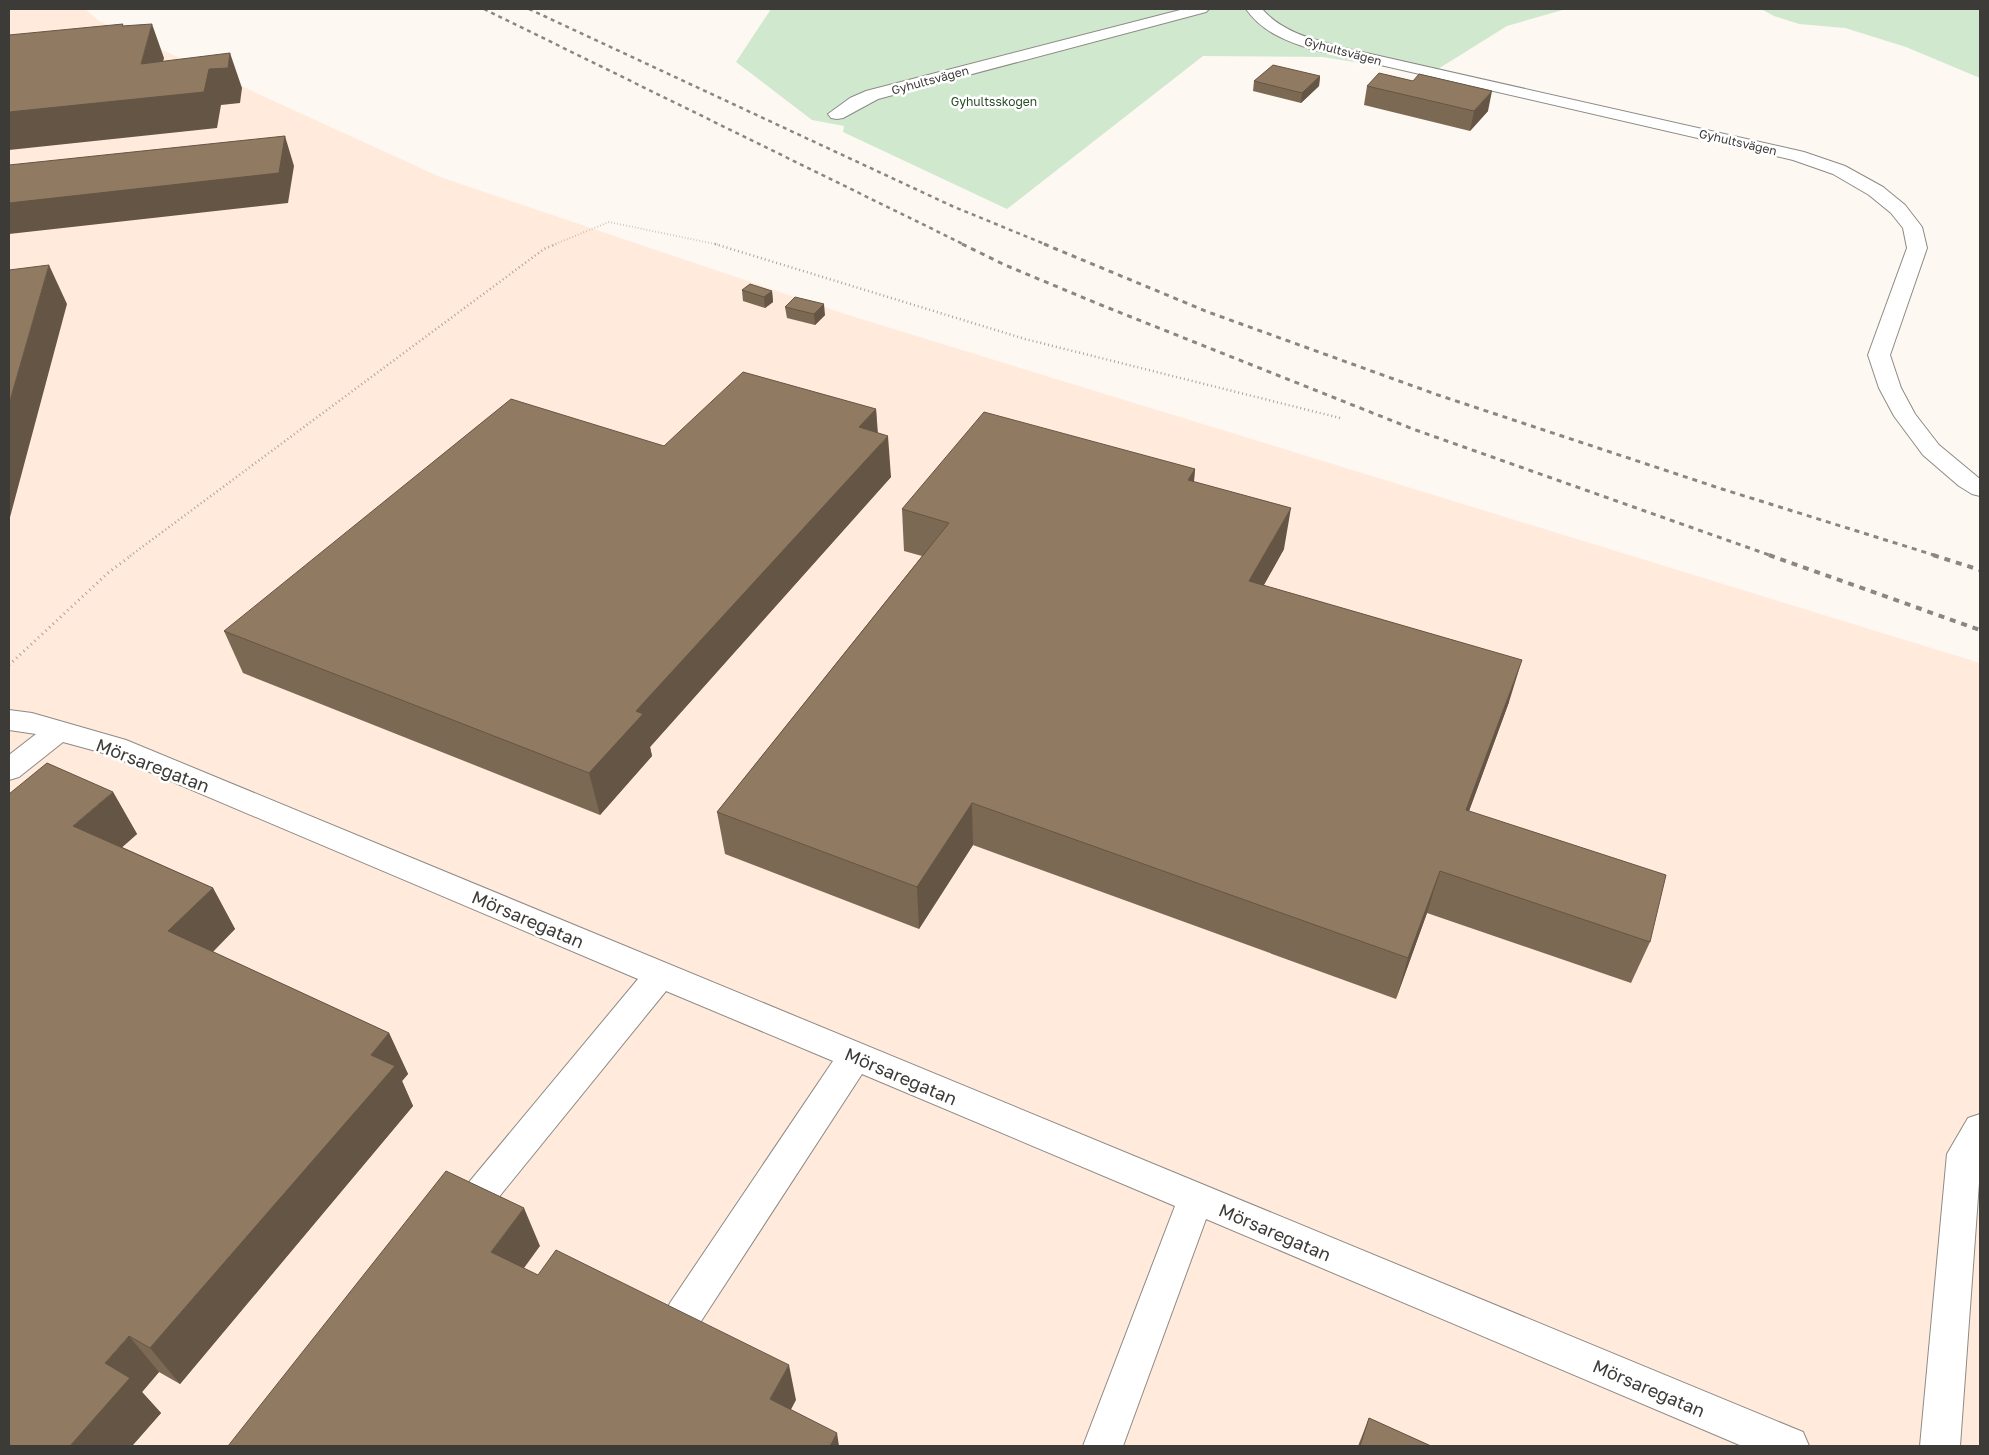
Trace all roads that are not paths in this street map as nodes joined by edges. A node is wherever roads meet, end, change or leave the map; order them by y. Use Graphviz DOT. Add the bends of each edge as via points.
graph roads {
  1 [pos="1201,9"];
  2 [pos="1254,9"];
  3 [pos="837,114"];
  4 [pos="1980,489"];
  5 [pos="9,720"];
  6 [pos="58,730"];
  7 [pos="9,770"];
  8 [pos="660,975"];
  9 [pos="855,1056"];
  10 [pos="1980,1129"];
  11 [pos="482,1192"];
  12 [pos="1196,1199"];
  13 [pos="683,1316"];
  14 [pos="1103,1446"];
  15 [pos="1789,1446"];
  16 [pos="1940,1446"];
  1 -- 3 [label="street, Gyhultsvägen" via="872,95"];
  2 -- 4 [label="street, Gyhultsvägen" via="1262,20 1277,30 1341,52 1798,156 1839,170 1876,191 1898,209 1912,227 1917,248 1879,355 1890,388 1931,450"];
  5 -- 6 [label="street, Mörsaregatan"];
  6 -- 7 [label="street"];
  6 -- 8 [label="street, Mörsaregatan" via="116,747"];
  8 -- 9 [label="street, Mörsaregatan"];
  8 -- 11 [label="street"];
  9 -- 12 [label="street, Mörsaregatan"];
  9 -- 13 [label="street"];
  10 -- 16 [label="street" via="1964,1154"];
  12 -- 14 [label="street"];
  12 -- 15 [label="street, Mörsaregatan"];
}
